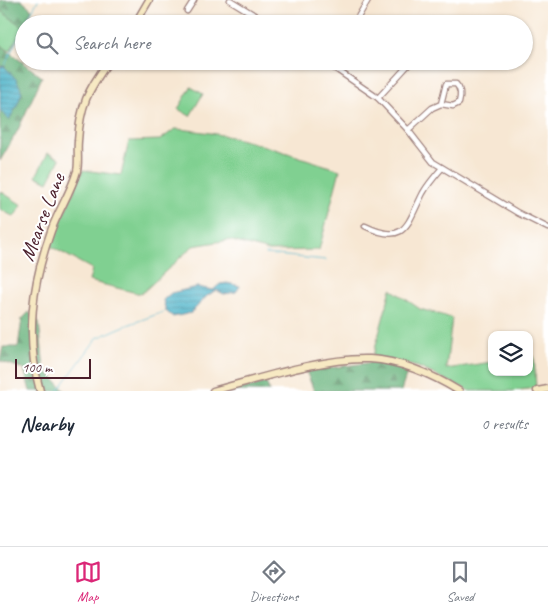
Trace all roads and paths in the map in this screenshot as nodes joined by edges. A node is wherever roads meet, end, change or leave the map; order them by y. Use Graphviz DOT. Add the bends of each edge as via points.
graph roads {
  1 [pos="149,0"];
  2 [pos="194,0"];
  3 [pos="230,0"];
  4 [pos="368,0"];
  5 [pos="237,2"];
  6 [pos="187,11"];
  7 [pos="141,15"];
  8 [pos="256,15"];
  9 [pos="359,15"];
  10 [pos="103,70"];
  11 [pos="337,70"];
  12 [pos="404,70"];
  13 [pos="378,98"];
  14 [pos="441,104"];
  15 [pos="408,130"];
  16 [pos="442,168"];
  17 [pos="365,226"];
  18 [pos="548,228"];
  19 [pos="548,390"];
  20 [pos="40,391"];
  21 [pos="213,391"];
  22 [pos="459,391"];
  23 [pos="537,391"];
  1 -- 7 [label="street"];
  2 -- 6 [label="street"];
  3 -- 5 [label="street"];
  4 -- 9 [label="street"];
  5 -- 8 [label="street"];
  10 -- 20 [label="street, Mearse Lane" via="82,108 77,170 51,231 32,300 33,366"];
  11 -- 13 [label="street"];
  12 -- 13 [label="street"];
  13 -- 15 [label="street"];
  14 -- 14 [label="street" via="444,86 448,83 459,86 459,103 453,106"];
  14 -- 15 [label="street"];
  15 -- 16 [label="street" via="426,154"];
  16 -- 17 [label="street" via="426,187 412,220 404,230 381,234"];
  16 -- 18 [label="street"];
  19 -- 23 [label="street"];
  21 -- 22 [label="street" via="303,368 370,359 424,373"];
}
